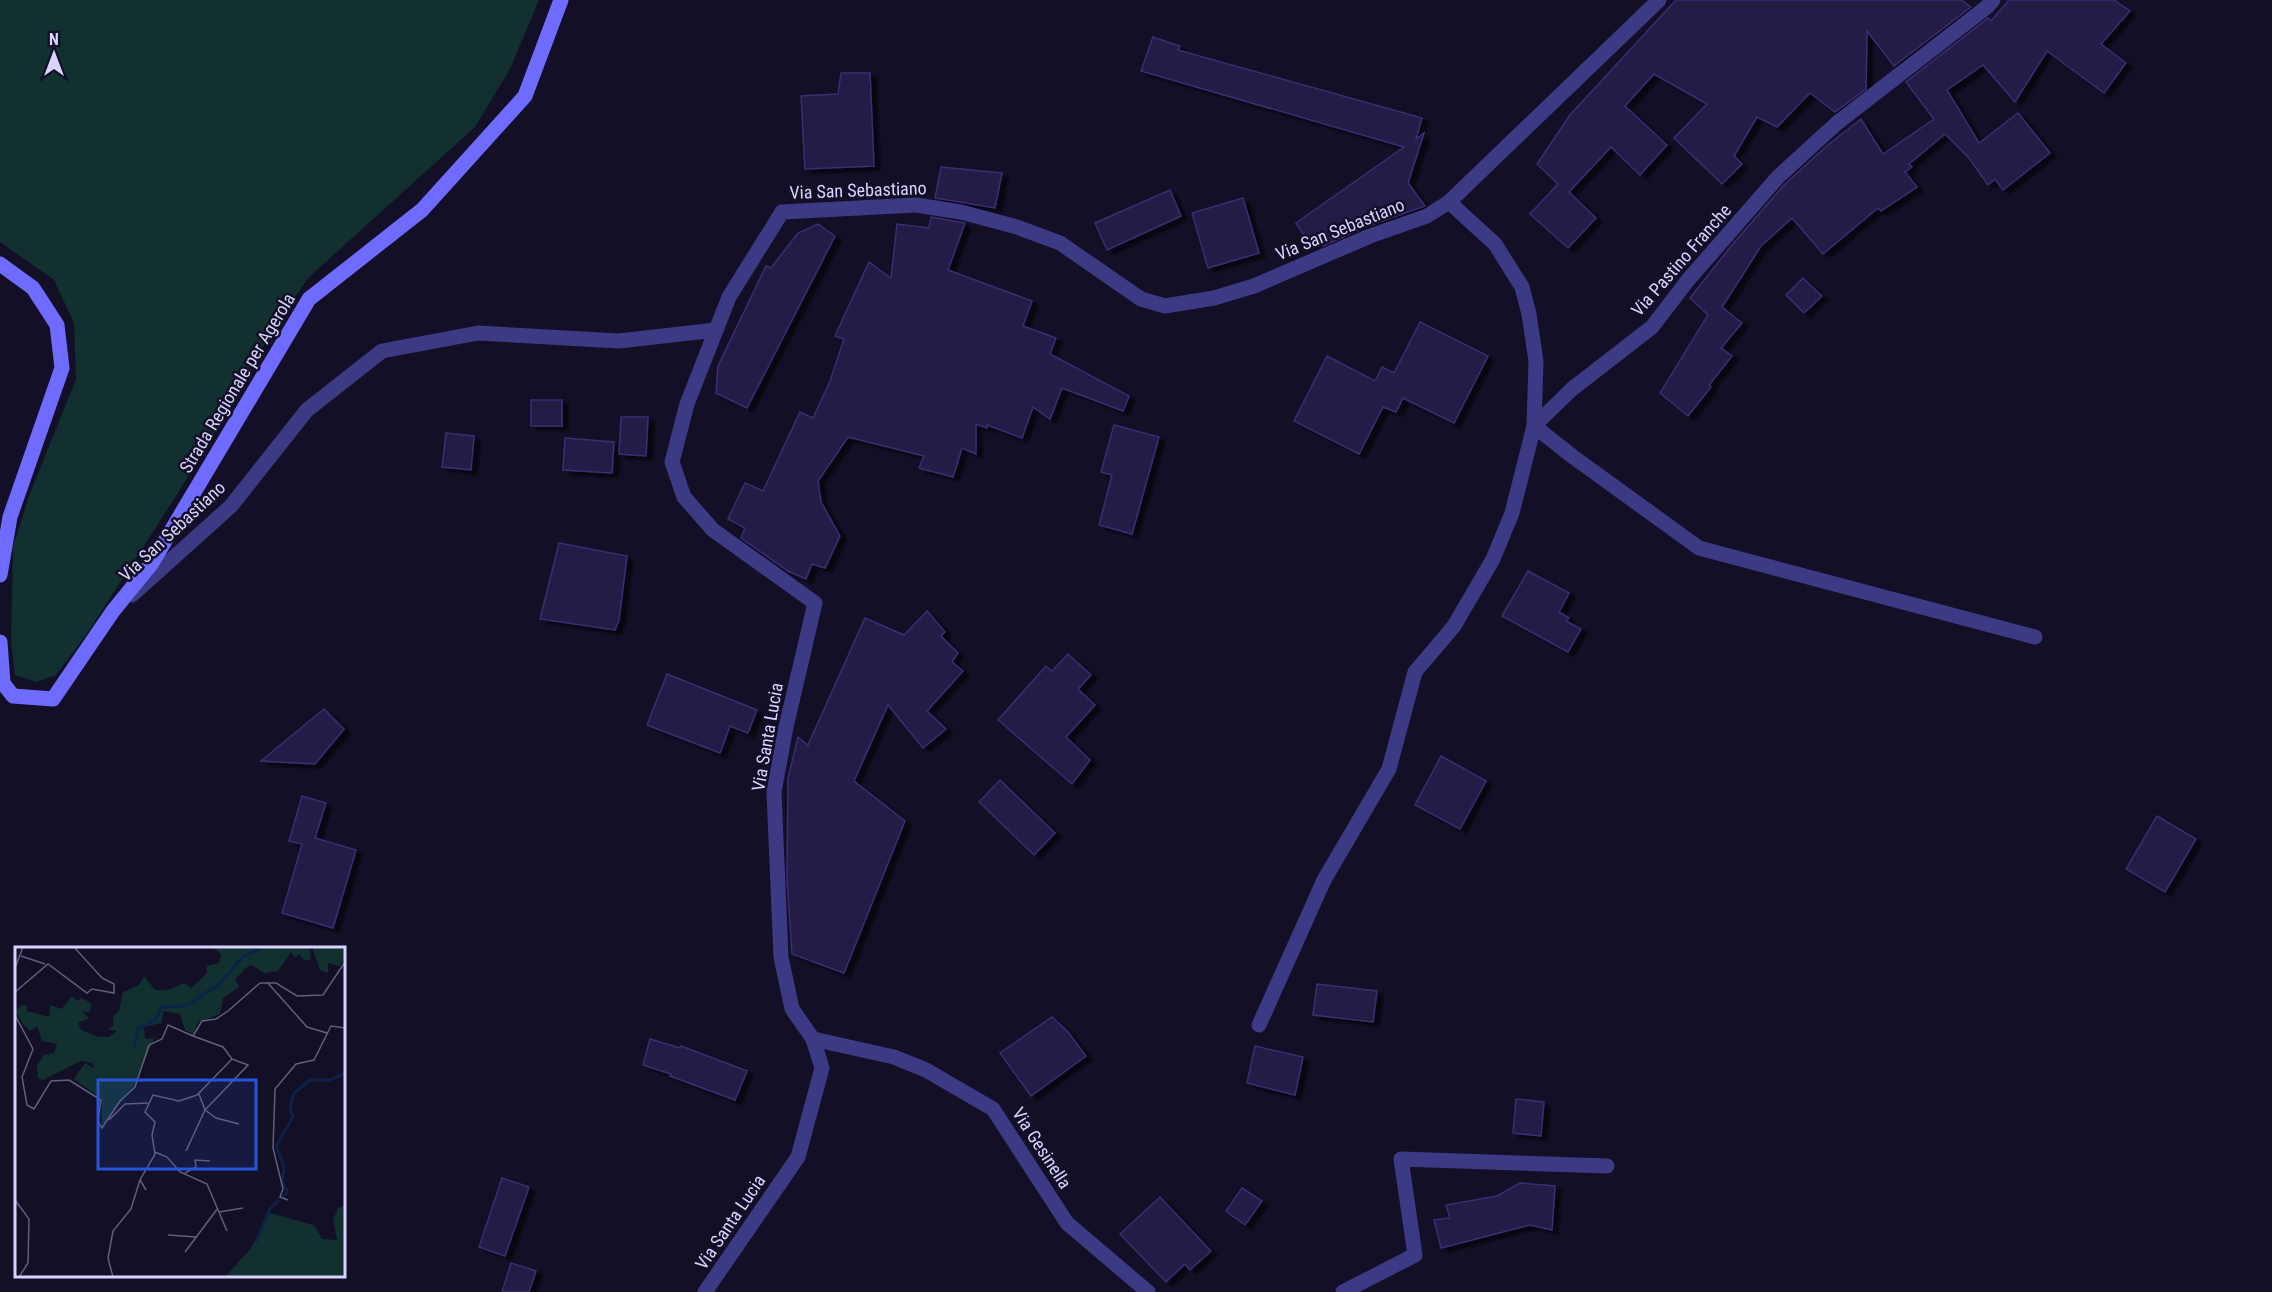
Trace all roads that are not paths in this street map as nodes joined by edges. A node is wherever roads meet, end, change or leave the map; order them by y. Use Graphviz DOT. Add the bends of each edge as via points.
graph roads {
  1 [pos="561,0"];
  2 [pos="1659,0"];
  3 [pos="1993,0"];
  4 [pos="1449,202"];
  5 [pos="0,264"];
  6 [pos="716,330"];
  7 [pos="1534,426"];
  8 [pos="0,575"];
  9 [pos="113,611"];
  10 [pos="2035,637"];
  11 [pos="0,642"];
  12 [pos="1259,1025"];
  13 [pos="813,1040"];
  14 [pos="1607,1166"];
  15 [pos="705,1292"];
  16 [pos="1148,1292"];
  17 [pos="1342,1292"];
  1 -- 9 [label="main road, Strada Regionale per Agerola" via="525,96 422,210 309,299 152,563"];
  2 -- 4 [label="lane, Via San Sebastiano"];
  3 -- 7 [label="lane, Via Pastino Franche" via="1838,123 1778,177 1652,327 1572,389"];
  4 -- 6 [label="lane, Via San Sebastiano" via="1427,216 1254,285 1214,298 1165,306 1141,299 1060,243 961,212 916,205 782,212 729,297"];
  4 -- 7 [label="lane" via="1495,244 1522,287 1536,361"];
  5 -- 8 [label="main road" via="33,288 57,325 62,368 10,517"];
  6 -- 9 [label="lane, Via San Sebastiano" via="619,340 478,333 382,351 307,410 231,506"];
  6 -- 13 [label="lane, Via Santa Lucia" via="687,404 672,462 684,497 713,530 815,603 774,792 781,957 792,1009"];
  7 -- 10 [label="lane" via="1699,548"];
  7 -- 12 [label="lane" via="1512,513 1493,559 1454,626 1415,672 1389,769 1324,880"];
  9 -- 11 [label="main road, Strada Regionale per Agerola" via="53,699 13,696 3,683"];
  13 -- 15 [label="lane, Via Santa Lucia" via="822,1068 798,1158"];
  13 -- 16 [label="lane, Via Gesinella" via="894,1057 926,1070 993,1109 1067,1223"];
  14 -- 17 [label="lane" via="1401,1159 1415,1255"];
}
